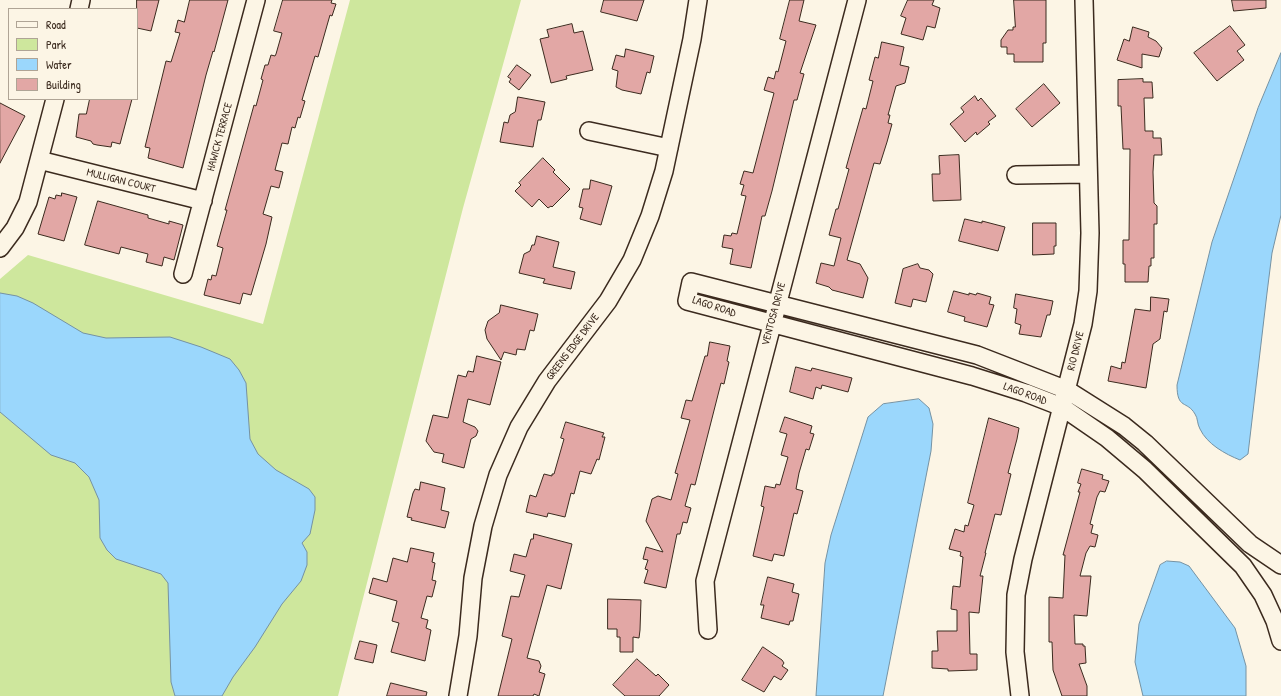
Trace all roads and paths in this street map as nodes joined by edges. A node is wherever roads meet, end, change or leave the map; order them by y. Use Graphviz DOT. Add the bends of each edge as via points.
graph roads {
  1 [pos="256,0"];
  2 [pos="698,0"];
  3 [pos="857,0"];
  4 [pos="1084,0"];
  5 [pos="55,100"];
  6 [pos="589,131"];
  7 [pos="669,148"];
  8 [pos="39,160"];
  9 [pos="1087,174"];
  10 [pos="1016,175"];
  11 [pos="203,201"];
  12 [pos="0,248"];
  13 [pos="183,274"];
  14 [pos="776,305"];
  15 [pos="772,324"];
  16 [pos="1066,390"];
  17 [pos="1062,407"];
  18 [pos="1281,565"];
  19 [pos="708,630"];
  20 [pos="1281,641"];
  21 [pos="458,696"];
  22 [pos="1020,696"];
  1 -- 11 [label="street, HAWICK TERRACE"];
  2 -- 7 [label="street, GREENS EDGE DRIVE"];
  3 -- 14 [label="street, VENTOSA DRIVE"];
  4 -- 9 [label="street, RIO DRIVE"];
  5 -- 8 [label="street"];
  6 -- 7 [label="street"];
  7 -- 21 [label="street, GREENS EDGE DRIVE" via="650,216 632,260 608,301 547,381 519,426 498,475 483,526 473,578 468,636"];
  8 -- 11 [label="street, MULLIGAN COURT"];
  8 -- 12 [label="street" via="28,202 15,228"];
  9 -- 10 [label="street"];
  9 -- 16 [label="street, RIO DRIVE" via="1090,233 1088,291 1083,324"];
  11 -- 13 [label="street, HAWICK TERRACE"];
  14 -- 15 [label="street, VENTOSA DRIVE"];
  14 -- 15 [label="street, LAGO ROAD" via="691,282 687,301"];
  14 -- 16 [label="street, LAGO ROAD" via="977,355"];
  15 -- 17 [label="street, LAGO ROAD" via="972,376"];
  15 -- 19 [label="street, VENTOSA DRIVE" via="706,581"];
  16 -- 17 [label="street, RIO DRIVE"];
  16 -- 18 [label="street, LAGO ROAD" via="1124,426 1146,443 1250,544"];
  17 -- 20 [label="street, LAGO ROAD" via="1107,438 1145,470 1243,566 1264,595"];
  17 -- 22 [label="street, RIO DRIVE" via="1016,595 1015,652"];
}
